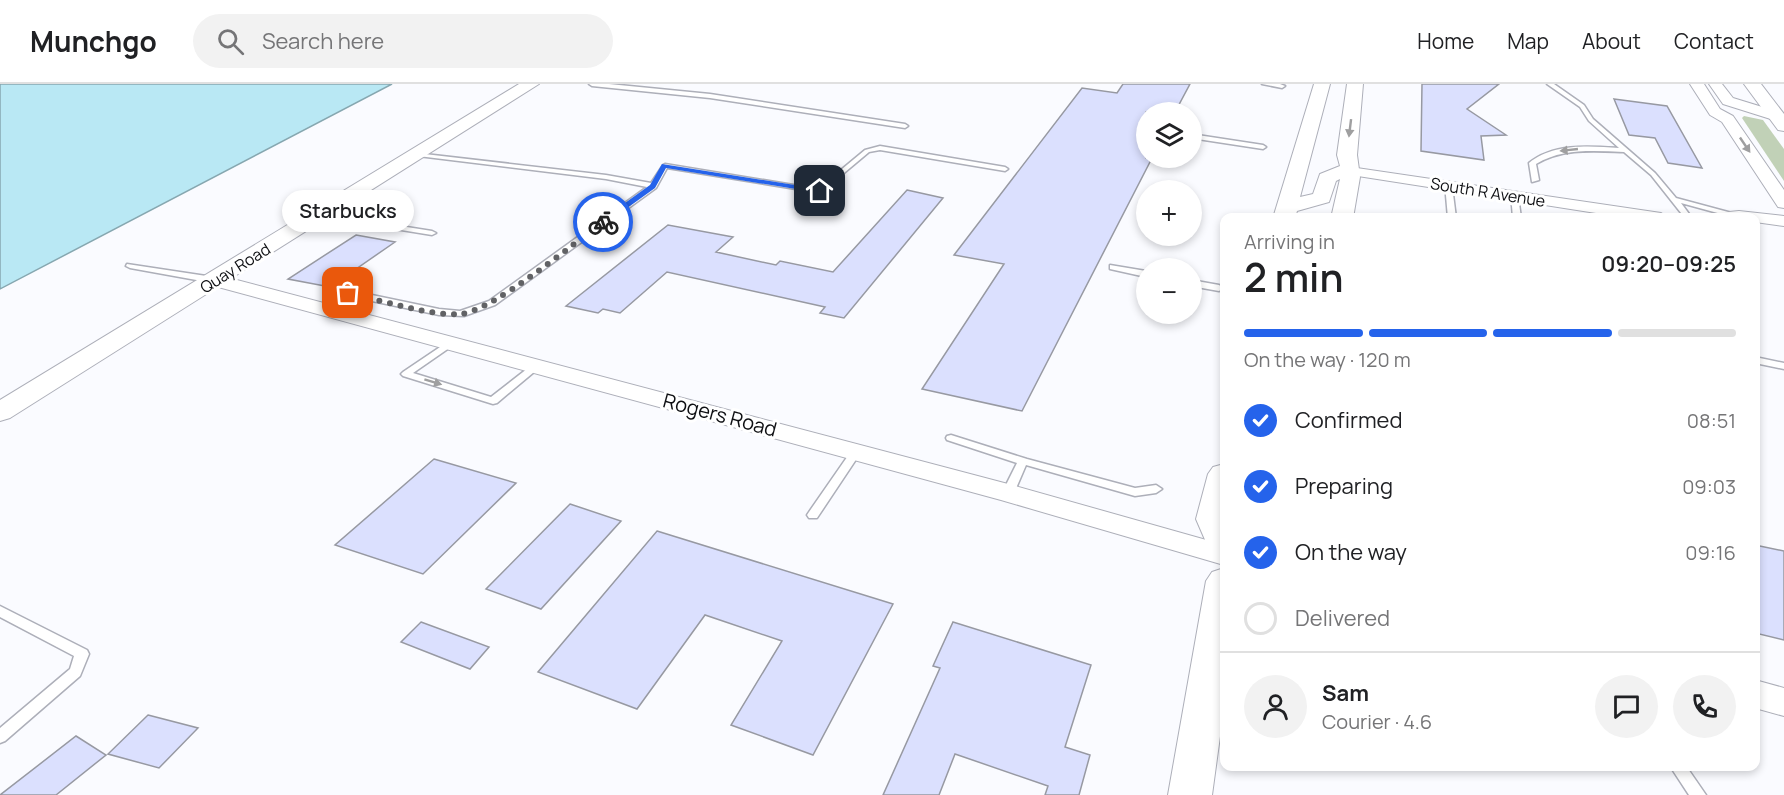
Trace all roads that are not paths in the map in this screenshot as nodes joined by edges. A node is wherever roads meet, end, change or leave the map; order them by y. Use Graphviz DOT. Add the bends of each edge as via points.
graph roads {
  1 [pos="531,84"];
  2 [pos="592,84"];
  3 [pos="1264,84"];
  4 [pos="1322,84"];
  5 [pos="1355,84"];
  6 [pos="1550,84"];
  7 [pos="1697,84"];
  8 [pos="1714,84"];
  9 [pos="1752,84"];
  10 [pos="1282,86"];
  11 [pos="1707,100"];
  12 [pos="1780,121"];
  13 [pos="904,126"];
  14 [pos="1202,138"];
  15 [pos="1263,147"];
  16 [pos="1625,150"];
  17 [pos="418,154"];
  18 [pos="1005,169"];
  19 [pos="1350,171"];
  20 [pos="1535,180"];
  21 [pos="653,186"];
  22 [pos="1448,186"];
  23 [pos="1514,196"];
  24 [pos="1677,200"];
  25 [pos="1784,203"];
  26 [pos="1286,212"];
  27 [pos="1343,213"];
  28 [pos="1451,213"];
  29 [pos="1516,213"];
  30 [pos="1628,213"];
  31 [pos="1686,213"];
  32 [pos="1727,213"];
  33 [pos="321,215"];
  34 [pos="1760,218"];
  35 [pos="1784,221"];
  36 [pos="432,233"];
  37 [pos="130,266"];
  38 [pos="1113,267"];
  39 [pos="1136,272"];
  40 [pos="214,280"];
  41 [pos="1202,285"];
  42 [pos="1219,288"];
  43 [pos="348,293"];
  44 [pos="449,344"];
  45 [pos="1760,361"];
  46 [pos="535,366"];
  47 [pos="1784,366"];
  48 [pos="0,412"];
  49 [pos="951,438"];
  50 [pos="856,452"];
  51 [pos="1023,461"];
  52 [pos="1156,489"];
  53 [pos="1220,489"];
  54 [pos="1008,493"];
  55 [pos="813,515"];
  56 [pos="1220,538"];
  57 [pos="1220,554"];
  58 [pos="1220,606"];
  59 [pos="0,611"];
  60 [pos="1760,695"];
  61 [pos="1784,702"];
  62 [pos="0,736"];
  63 [pos="1681,771"];
  64 [pos="1190,795"];
  65 [pos="1698,795"];
  1 -- 17 [label="main road, Quay Road"];
  2 -- 13 [label="lane" via="710,96"];
  3 -- 10 [label="lane"];
  4 -- 26 [label="main road"];
  5 -- 19 [label="main road, one-way" via="1347,155"];
  6 -- 16 [label="lane" via="1582,106 1591,120"];
  7 -- 11 [label="street"];
  8 -- 12 [label="street" via="1728,101"];
  9 -- 12 [label="main road"];
  11 -- 12 [label="street"];
  11 -- 25 [label="street, one-way" via="1714,112 1728,119"];
  14 -- 15 [label="lane"];
  16 -- 20 [label="lane, one-way" via="1546,153 1533,163"];
  16 -- 24 [label="lane"];
  17 -- 21 [label="lane"];
  17 -- 33 [label="main road, Quay Road"];
  18 -- 21 [label="lane" via="880,148 867,151 820,191 664,166"];
  19 -- 22 [label="street, South R Avenue"];
  19 -- 26 [label="main road" via="1327,178 1322,198"];
  19 -- 27 [label="main road"];
  21 -- 43 [label="lane" via="492,303 461,314"];
  22 -- 23 [label="street, South R Avenue"];
  22 -- 28 [label="lane"];
  23 -- 29 [label="lane"];
  23 -- 30 [label="street, South R Avenue"];
  24 -- 31 [label="lane"];
  24 -- 32 [label="lane"];
  33 -- 36 [label="lane"];
  33 -- 40 [label="main road, Quay Road"];
  34 -- 35 [label="street"];
  37 -- 40 [label="lane"];
  38 -- 39 [label="lane"];
  40 -- 44 [label="street, Rogers Road"];
  40 -- 48 [label="main road, Quay Road"];
  41 -- 42 [label="lane"];
  44 -- 46 [label="street, Rogers Road"];
  44 -- 46 [label="lane, one-way" via="406,374 493,401"];
  45 -- 47 [label="lane"];
  46 -- 50 [label="street, Rogers Road"];
  49 -- 51 [label="lane"];
  50 -- 54 [label="street, Rogers Road"];
  50 -- 55 [label="lane"];
  51 -- 52 [label="lane" via="1135,492"];
  51 -- 54 [label="lane"];
  53 -- 56 [label="main road" via="1212,519"];
  54 -- 57 [label="street, Rogers Road"];
  58 -- 64 [label="main road"];
  59 -- 62 [label="lane" via="82,654 75,672"];
  60 -- 61 [label="street"];
  63 -- 65 [label="lane"];
}
